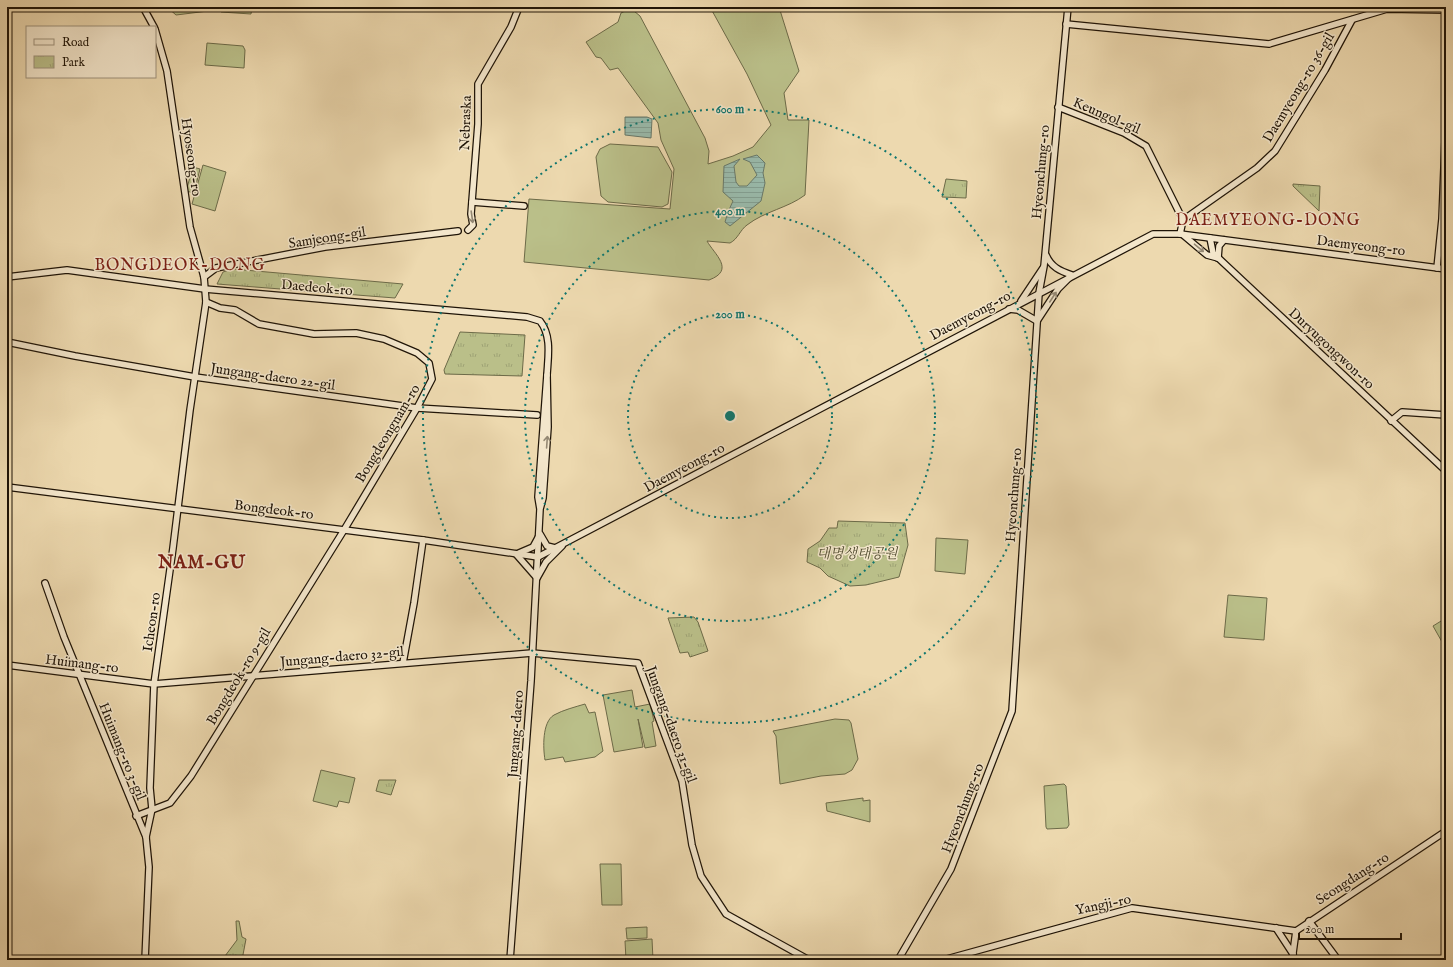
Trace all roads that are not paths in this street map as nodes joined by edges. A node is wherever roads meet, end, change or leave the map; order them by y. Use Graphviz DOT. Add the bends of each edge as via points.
graph roads {
  1 [pos="143,7"];
  2 [pos="519,7"];
  3 [pos="1068,7"];
  4 [pos="1446,10"];
  5 [pos="1352,20"];
  6 [pos="1066,24"];
  7 [pos="154,26"];
  8 [pos="156,32"];
  9 [pos="1058,107"];
  10 [pos="1446,117"];
  11 [pos="472,202"];
  12 [pos="524,206"];
  13 [pos="1183,220"];
  14 [pos="468,230"];
  15 [pos="458,231"];
  16 [pos="1181,234"];
  17 [pos="1210,238"];
  18 [pos="1224,240"];
  19 [pos="1045,253"];
  20 [pos="1218,258"];
  21 [pos="1044,266"];
  22 [pos="1437,268"];
  23 [pos="1446,269"];
  24 [pos="1072,275"];
  25 [pos="7,277"];
  26 [pos="204,277"];
  27 [pos="205,289"];
  28 [pos="1039,293"];
  29 [pos="208,302"];
  30 [pos="1020,303"];
  31 [pos="1009,308"];
  32 [pos="1037,321"];
  33 [pos="547,332"];
  34 [pos="7,342"];
  35 [pos="195,376"];
  36 [pos="417,408"];
  37 [pos="537,415"];
  38 [pos="1446,415"];
  39 [pos="1391,421"];
  40 [pos="1446,471"];
  41 [pos="7,487"];
  42 [pos="178,509"];
  43 [pos="344,530"];
  44 [pos="540,534"];
  45 [pos="423,540"];
  46 [pos="563,544"];
  47 [pos="555,548"];
  48 [pos="516,554"];
  49 [pos="538,557"];
  50 [pos="537,578"];
  51 [pos="45,583"];
  52 [pos="532,653"];
  53 [pos="403,663"];
  54 [pos="7,665"];
  55 [pos="79,674"];
  56 [pos="253,677"];
  57 [pos="154,684"];
  58 [pos="152,809"];
  59 [pos="136,816"];
  60 [pos="1446,831"];
  61 [pos="146,837"];
  62 [pos="1309,921"];
  63 [pos="1276,928"];
  64 [pos="1296,931"];
  65 [pos="1293,957"];
  66 [pos="145,960"];
  67 [pos="510,960"];
  68 [pos="809,960"];
  69 [pos="898,960"];
  70 [pos="943,960"];
  71 [pos="1338,960"];
  1 -- 7 [label="main road, Hyoseong-ro"];
  2 -- 11 [label="main road, Nebraska" via="512,27 478,84 478,124"];
  3 -- 6 [label="main road, Hyeonchung-ro"];
  4 -- 5 [label="main road" via="1387,9"];
  5 -- 6 [label="main road" via="1269,44"];
  5 -- 13 [label="main road, Daemyeong-ro 36-gil" via="1275,152 1257,168"];
  6 -- 9 [label="main road, Hyeonchung-ro"];
  8 -- 26 [label="main road, Hyoseong-ro" via="167,71 190,227"];
  9 -- 13 [label="main road, Keungol-gil" via="1124,133 1146,146"];
  9 -- 19 [label="main road, Hyeonchung-ro"];
  10 -- 22 [label="main road" via="1442,218"];
  11 -- 12 [label="main road"];
  11 -- 14 [label="main road, Nebraska, one-way" via="471,220 474,225"];
  13 -- 16 [label="main road"];
  15 -- 26 [label="main road, Samjeong-gil" via="313,249 216,268"];
  16 -- 17 [label="main road, Daemyeong-ro"];
  16 -- 20 [label="main road, one-way" via="1207,255"];
  16 -- 24 [label="main road, Daemyeong-ro" via="1153,234"];
  17 -- 18 [label="main road, Daemyeong-ro"];
  17 -- 20 [label="main road, Duryugongwon-ro" via="1213,253"];
  18 -- 20 [label="main road" via="1219,246"];
  18 -- 22 [label="main road, Daemyeong-ro"];
  19 -- 21 [label="main road, Hyeonchung-ro"];
  19 -- 24 [label="main road" via="1049,262 1060,271"];
  20 -- 39 [label="main road, Duryugongwon-ro"];
  21 -- 28 [label="main road, Hyeonchung-ro"];
  21 -- 30 [label="main road"];
  22 -- 23 [label="main road, Daemyeong-ro"];
  24 -- 28 [label="main road, Daemyeong-ro"];
  32 -- 24 [label="main road, one-way" via="1058,289"];
  25 -- 27 [label="main road, Daedeok-ro" via="67,270"];
  26 -- 27 [label="main road, Hyoseong-ro"];
  27 -- 29 [label="main road, Hyoseong-ro"];
  27 -- 33 [label="main road, Daedeok-ro" via="527,318 540,321"];
  28 -- 30 [label="main road, Daemyeong-ro"];
  28 -- 32 [label="main road, Hyeonchung-ro"];
  29 -- 35 [label="main road, Icheon-ro"];
  29 -- 36 [label="main road, Bongdeongnam-ro" via="220,308 245,314 259,324 314,334 356,333 384,339 417,353 429,363 432,379"];
  30 -- 31 [label="main road, Daemyeong-ro"];
  31 -- 32 [label="main road"];
  31 -- 46 [label="main road, Daemyeong-ro"];
  32 -- 69 [label="main road, Hyeonchung-ro" via="1012,711 951,868"];
  33 -- 44 [label="main road, Jungang-daero" via="548,428"];
  34 -- 35 [label="main road, Jungang-daero 22-gil"];
  35 -- 36 [label="main road, Jungang-daero 22-gil"];
  35 -- 42 [label="main road, Icheon-ro"];
  36 -- 37 [label="main road, Jungang-daero 22-gil"];
  36 -- 43 [label="main road, Bongdeongnam-ro"];
  38 -- 39 [label="main road" via="1402,412"];
  39 -- 40 [label="main road, Duryugongwon-ro"];
  41 -- 42 [label="main road, Bongdeok-ro"];
  42 -- 43 [label="main road, Bongdeok-ro"];
  42 -- 57 [label="main road, Icheon-ro"];
  43 -- 45 [label="main road, Bongdeok-ro"];
  43 -- 56 [label="main road, Bongdeok-ro 9-gil"];
  44 -- 47 [label="main road" via="547,546"];
  44 -- 48 [label="main road" via="533,547"];
  44 -- 49 [label="main road, Jungang-daero"];
  45 -- 48 [label="main road, Bongdeok-ro"];
  45 -- 53 [label="main road"];
  46 -- 47 [label="main road, Daemyeong-ro"];
  46 -- 50 [label="main road" via="546,562"];
  47 -- 49 [label="main road, Daemyeong-ro"];
  48 -- 49 [label="main road, Bongdeok-ro"];
  48 -- 50 [label="main road"];
  49 -- 50 [label="main road, Jungang-daero"];
  50 -- 52 [label="main road, Jungang-daero"];
  51 -- 55 [label="main road, Huimang-ro 3-gil"];
  52 -- 53 [label="main road, Jungang-daero 32-gil"];
  52 -- 67 [label="main road, Jungang-daero"];
  52 -- 68 [label="main road, Jungang-daero 31-gil" via="639,664 682,781 692,845 701,876 726,914"];
  53 -- 56 [label="main road, Jungang-daero 32-gil"];
  54 -- 55 [label="main road, Huimang-ro"];
  55 -- 57 [label="main road, Huimang-ro"];
  55 -- 59 [label="main road, Huimang-ro 3-gil"];
  56 -- 57 [label="main road, Jungang-daero 32-gil"];
  56 -- 58 [label="main road, Bongdeok-ro 9-gil" via="183,787 170,803"];
  57 -- 58 [label="main road, Icheon-ro" via="150,788"];
  58 -- 59 [label="main road, Bongdeok-ro 9-gil"];
  58 -- 61 [label="main road, Icheon-ro"];
  59 -- 61 [label="main road, Huimang-ro 3-gil"];
  60 -- 62 [label="main road, Seongdang-ro"];
  61 -- 66 [label="main road, Icheon-ro" via="149,867"];
  62 -- 64 [label="main road, Seongdang-ro"];
  62 -- 71 [label="main road"];
  63 -- 64 [label="main road, Yangji-ro"];
  63 -- 65 [label="main road"];
  63 -- 70 [label="main road, Yangji-ro" via="1132,908"];
  64 -- 65 [label="main road"];
}
